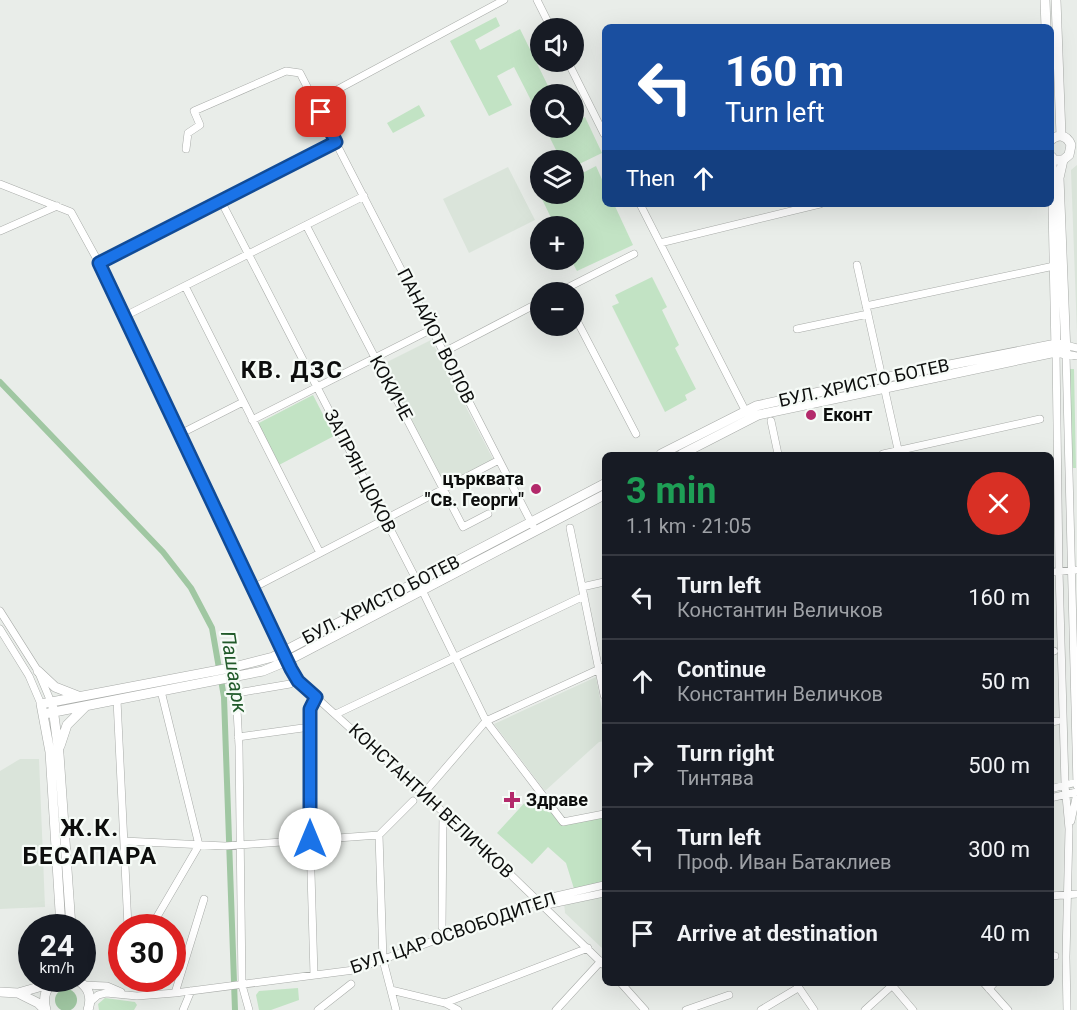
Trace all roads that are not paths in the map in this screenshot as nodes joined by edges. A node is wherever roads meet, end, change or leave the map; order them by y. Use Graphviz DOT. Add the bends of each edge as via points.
graph roads {
  1 [pos="504,0"];
  2 [pos="537,0"];
  3 [pos="1045,0"];
  4 [pos="1056,0"];
  5 [pos="546,18"];
  6 [pos="1046,24"];
  7 [pos="573,72"];
  8 [pos="316,101"];
  9 [pos="602,130"];
  10 [pos="1054,137"];
  11 [pos="1071,141"];
  12 [pos="336,142"];
  13 [pos="186,149"];
  14 [pos="1054,158"];
  15 [pos="1064,160"];
  16 [pos="0,184"];
  17 [pos="364,196"];
  18 [pos="220,201"];
  19 [pos="57,206"];
  20 [pos="642,207"];
  21 [pos="808,207"];
  22 [pos="1052,207"];
  23 [pos="306,225"];
  24 [pos="0,231"];
  25 [pos="660,243"];
  26 [pos="248,254"];
  27 [pos="634,254"];
  28 [pos="99,263"];
  29 [pos="857,265"];
  30 [pos="1054,266"];
  31 [pos="580,282"];
  32 [pos="185,286"];
  33 [pos="530,308"];
  34 [pos="867,310"];
  35 [pos="124,316"];
  36 [pos="432,329"];
  37 [pos="796,329"];
  38 [pos="584,334"];
  39 [pos="1077,348"];
  40 [pos="1061,349"];
  41 [pos="444,352"];
  42 [pos="1077,356"];
  43 [pos="375,358"];
  44 [pos="883,378"];
  45 [pos="317,387"];
  46 [pos="885,389"];
  47 [pos="243,402"];
  48 [pos="747,415"];
  49 [pos="1040,419"];
  50 [pos="252,420"];
  51 [pos="771,421"];
  52 [pos="180,434"];
  53 [pos="636,435"];
  54 [pos="665,452"];
  55 [pos="685,452"];
  56 [pos="778,452"];
  57 [pos="898,452"];
  58 [pos="902,452"];
  59 [pos="499,459"];
  60 [pos="1068,468"];
  61 [pos="1077,468"];
  62 [pos="602,485"];
  63 [pos="444,489"];
  64 [pos="602,496"];
  65 [pos="488,514"];
  66 [pos="385,519"];
  67 [pos="533,527"];
  68 [pos="570,528"];
  69 [pos="320,553"];
  70 [pos="1059,570"];
  71 [pos="1073,570"];
  72 [pos="1054,571"];
  73 [pos="602,582"];
  74 [pos="419,585"];
  75 [pos="582,587"];
  76 [pos="253,588"];
  77 [pos="584,596"];
  78 [pos="0,611"];
  79 [pos="0,628"];
  80 [pos="285,656"];
  81 [pos="456,657"];
  82 [pos="602,667"];
  83 [pos="232,668"];
  84 [pos="38,671"];
  85 [pos="234,678"];
  86 [pos="290,684"];
  87 [pos="161,691"];
  88 [pos="237,693"];
  89 [pos="316,697"];
  90 [pos="117,700"];
  91 [pos="85,701"];
  92 [pos="48,706"];
  93 [pos="336,714"];
  94 [pos="486,721"];
  95 [pos="310,727"];
  96 [pos="238,736"];
  97 [pos="59,754"];
  98 [pos="1077,784"];
  99 [pos="1065,785"];
  100 [pos="1054,788"];
  101 [pos="1077,792"];
  102 [pos="424,793"];
  103 [pos="1066,795"];
  104 [pos="1054,797"];
  105 [pos="413,801"];
  106 [pos="443,812"];
  107 [pos="602,814"];
  108 [pos="1069,829"];
  109 [pos="379,835"];
  110 [pos="310,839"];
  111 [pos="124,841"];
  112 [pos="199,845"];
  113 [pos="240,845"];
  114 [pos="602,885"];
  115 [pos="602,893"];
  116 [pos="1077,894"];
  117 [pos="1068,895"];
  118 [pos="1054,896"];
  119 [pos="204,900"];
  120 [pos="539,900"];
  121 [pos="561,903"];
  122 [pos="531,905"];
  123 [pos="545,907"];
  124 [pos="60,914"];
  125 [pos="69,914"];
  126 [pos="127,914"];
  127 [pos="159,914"];
  128 [pos="556,918"];
  129 [pos="442,927"];
  130 [pos="588,948"];
  131 [pos="383,960"];
  132 [pos="602,960"];
  133 [pos="602,964"];
  134 [pos="314,975"];
  135 [pos="96,984"];
  136 [pos="351,984"];
  137 [pos="242,985"];
  138 [pos="624,986"];
  139 [pos="796,986"];
  140 [pos="798,986"];
  141 [pos="890,986"];
  142 [pos="894,986"];
  143 [pos="986,986"];
  144 [pos="391,990"];
  145 [pos="191,991"];
  146 [pos="2,992"];
  147 [pos="21,992"];
  148 [pos="47,992"];
  149 [pos="87,992"];
  150 [pos="18,993"];
  151 [pos="123,993"];
  152 [pos="175,993"];
  153 [pos="729,995"];
  154 [pos="445,1003"];
  155 [pos="90,1007"];
  156 [pos="558,1009"];
  157 [pos="46,1010"];
  158 [pos="183,1010"];
  159 [pos="249,1010"];
  160 [pos="318,1010"];
  161 [pos="396,1010"];
  162 [pos="458,1010"];
  163 [pos="645,1010"];
  164 [pos="686,1010"];
  165 [pos="761,1010"];
  166 [pos="814,1010"];
  167 [pos="865,1010"];
  168 [pos="913,1010"];
  169 [pos="1008,1010"];
  170 [pos="1067,1010"];
  1 -- 8 [label="street"];
  2 -- 5 [label="street"];
  3 -- 6 [label="main road"];
  4 -- 11 [label="main road"];
  7 -- 9 [label="street"];
  8 -- 12 [label="street, ПАНАЙОТ ВОЛОВ"];
  8 -- 13 [label="street, ПАНАЙОТ ВОЛОВ" via="300,73 286,71 194,111 200,125 188,133"];
  10 -- 11 [label="main road"];
  11 -- 15 [label="main road" via="1069,156"];
  12 -- 17 [label="street, ПАНАЙОТ ВОЛОВ"];
  12 -- 18 [label="street"];
  14 -- 15 [label="main road"];
  15 -- 40 [label="main road" via="1059,178"];
  16 -- 19 [label="street"];
  17 -- 23 [label="street"];
  17 -- 36 [label="street, ПАНАЙОТ ВОЛОВ"];
  18 -- 26 [label="street, ЗАПРЯН ЦОКОВ"];
  18 -- 28 [label="street"];
  19 -- 24 [label="street"];
  19 -- 28 [label="street, КОНСТАНТИН ВЕЛИЧКОВ" via="71,212"];
  20 -- 25 [label="street"];
  21 -- 25 [label="street"];
  22 -- 30 [label="main road"];
  23 -- 26 [label="street"];
  23 -- 43 [label="street, КОКИЧЕ"];
  25 -- 48 [label="street"];
  26 -- 32 [label="street"];
  26 -- 45 [label="street, ЗАПРЯН ЦОКОВ"];
  27 -- 31 [label="street"];
  28 -- 35 [label="street, КОНСТАНТИН ВЕЛИЧКОВ"];
  29 -- 34 [label="street"];
  30 -- 34 [label="street"];
  30 -- 40 [label="main road"];
  32 -- 35 [label="street"];
  32 -- 47 [label="street"];
  33 -- 41 [label="street"];
  34 -- 37 [label="street"];
  34 -- 44 [label="street"];
  35 -- 52 [label="street, КОНСТАНТИН ВЕЛИЧКОВ"];
  36 -- 41 [label="street, ПАНАЙОТ ВОЛОВ"];
  36 -- 43 [label="street"];
  38 -- 53 [label="street"];
  39 -- 40 [label="street, БУЛ. ХРИСТО БОТЕВ"];
  40 -- 42 [label="street, БУЛ. ХРИСТО БОТЕВ"];
  40 -- 44 [label="main road, БУЛ. ХРИСТО БОТЕВ"];
  40 -- 46 [label="main road, БУЛ. ХРИСТО БОТЕВ"];
  40 -- 60 [label="street"];
  40 -- 70 [label="street"];
  41 -- 59 [label="street, ПАНАЙОТ ВОЛОВ"];
  43 -- 45 [label="street"];
  43 -- 63 [label="street, КОКИЧЕ"];
  44 -- 46 [label="street"];
  44 -- 48 [label="main road, БУЛ. ХРИСТО БОТЕВ" via="767,403"];
  45 -- 50 [label="street"];
  45 -- 66 [label="street, ЗАПРЯН ЦОКОВ"];
  46 -- 48 [label="main road, БУЛ. ХРИСТО БОТЕВ"];
  46 -- 57 [label="street"];
  47 -- 50 [label="street"];
  47 -- 52 [label="street"];
  48 -- 54 [label="main road, БУЛ. ХРИСТО БОТЕВ"];
  48 -- 55 [label="main road, БУЛ. ХРИСТО БОТЕВ"];
  49 -- 58 [label="street"];
  50 -- 69 [label="street"];
  51 -- 56 [label="street"];
  52 -- 76 [label="street, КОНСТАНТИН ВЕЛИЧКОВ"];
  59 -- 63 [label="street"];
  59 -- 67 [label="street, ПАНАЙОТ ВОЛОВ"];
  60 -- 61 [label="street"];
  60 -- 71 [label="street"];
  62 -- 67 [label="main road, БУЛ. ХРИСТО БОТЕВ"];
  63 -- 65 [label="street, КОКИЧЕ" via="463,527"];
  63 -- 66 [label="street"];
  64 -- 67 [label="main road, БУЛ. ХРИСТО БОТЕВ"];
  66 -- 69 [label="street"];
  66 -- 74 [label="street, ЗАПРЯН ЦОКОВ"];
  67 -- 74 [label="main road, БУЛ. ХРИСТО БОТЕВ"];
  68 -- 75 [label="street"];
  69 -- 76 [label="street"];
  70 -- 71 [label="street"];
  70 -- 72 [label="street"];
  70 -- 99 [label="street"];
  71 -- 98 [label="street"];
  73 -- 75 [label="street"];
  74 -- 80 [label="main road, БУЛ. ХРИСТО БОТЕВ"];
  74 -- 81 [label="street, ЗАПРЯН ЦОКОВ"];
  75 -- 77 [label="street"];
  76 -- 80 [label="street, КОНСТАНТИН ВЕЛИЧКОВ"];
  77 -- 81 [label="street"];
  77 -- 82 [label="street"];
  78 -- 84 [label="street"];
  79 -- 92 [label="street"];
  80 -- 83 [label="main road, БУЛ. ХРИСТО БОТЕВ"];
  80 -- 85 [label="main road, БУЛ. ХРИСТО БОТЕВ" via="263,671"];
  80 -- 89 [label="street, КОНСТАНТИН ВЕЛИЧКОВ" via="298,681"];
  81 -- 93 [label="street"];
  81 -- 94 [label="street, ЗАПРЯН ЦОКОВ"];
  82 -- 94 [label="street"];
  83 -- 85 [label="street"];
  83 -- 91 [label="main road, БУЛ. ХРИСТО БОТЕВ"];
  84 -- 91 [label="main road" via="63,692"];
  84 -- 92 [label="street"];
  85 -- 87 [label="main road, БУЛ. ХРИСТО БОТЕВ"];
  85 -- 88 [label="street"];
  86 -- 88 [label="street"];
  87 -- 90 [label="main road, БУЛ. ХРИСТО БОТЕВ"];
  87 -- 112 [label="street"];
  88 -- 96 [label="street"];
  89 -- 93 [label="street, КОНСТАНТИН ВЕЛИЧКОВ"];
  89 -- 95 [label="street" via="310,709"];
  90 -- 91 [label="main road, БУЛ. ХРИСТО БОТЕВ"];
  90 -- 111 [label="street"];
  91 -- 92 [label="main road, БУЛ. ХРИСТО БОТЕВ"];
  91 -- 97 [label="main road" via="67,725"];
  92 -- 97 [label="main road"];
  92 -- 124 [label="main road" via="44,714"];
  93 -- 102 [label="street, КОНСТАНТИН ВЕЛИЧКОВ"];
  94 -- 102 [label="street"];
  94 -- 107 [label="street, ЗАПРЯН ЦОКОВ" via="563,822"];
  95 -- 96 [label="street"];
  95 -- 110 [label="street"];
  96 -- 113 [label="street"];
  97 -- 125 [label="main road"];
  98 -- 99 [label="street"];
  99 -- 100 [label="street"];
  99 -- 103 [label="street"];
  101 -- 103 [label="street"];
  101 -- 108 [label="street"];
  102 -- 106 [label="street, КОНСТАНТИН ВЕЛИЧКОВ"];
  103 -- 104 [label="street"];
  103 -- 108 [label="street"];
  105 -- 109 [label="street"];
  106 -- 120 [label="street, КОНСТАНТИН ВЕЛИЧКОВ"];
  106 -- 129 [label="street"];
  108 -- 117 [label="street"];
  109 -- 110 [label="street"];
  109 -- 131 [label="street"];
  110 -- 113 [label="street"];
  110 -- 134 [label="street"];
  111 -- 112 [label="street"];
  111 -- 126 [label="street"];
  112 -- 113 [label="street"];
  112 -- 127 [label="street"];
  113 -- 137 [label="street"];
  114 -- 120 [label="street, БУЛ. ЦАР ОСВОБОДИТЕЛ"];
  115 -- 121 [label="street, БУЛ. ЦАР ОСВОБОДИТЕЛ"];
  116 -- 117 [label="street"];
  117 -- 118 [label="street"];
  117 -- 170 [label="street"];
  119 -- 152 [label="street"];
  120 -- 122 [label="street, БУЛ. ЦАР ОСВОБОДИТЕЛ"];
  120 -- 123 [label="street, КОНСТАНТИН ВЕЛИЧКОВ"];
  121 -- 123 [label="street, БУЛ. ЦАР ОСВОБОДИТЕЛ"];
  121 -- 128 [label="street"];
  122 -- 123 [label="street"];
  122 -- 131 [label="street, БУЛ. ЦАР ОСВОБОДИТЕЛ"];
  123 -- 128 [label="street, КОНСТАНТИН ВЕЛИЧКОВ"];
  128 -- 130 [label="street, КОНСТАНТИН ВЕЛИЧКОВ"];
  130 -- 132 [label="street, КОНСТАНТИН ВЕЛИЧКОВ"];
  130 -- 154 [label="street"];
  131 -- 134 [label="street, БУЛ. ЦАР ОСВОБОДИТЕЛ" via="354,970"];
  131 -- 144 [label="street"];
  133 -- 156 [label="street"];
  134 -- 137 [label="street, БУЛ. ЦАР ОСВОБОДИТЕЛ"];
  135 -- 151 [label="street, БУЛ. ЦАР ОСВОБОДИТЕЛ"];
  136 -- 160 [label="street"];
  137 -- 145 [label="street, БУЛ. ЦАР ОСВОБОДИТЕЛ"];
  137 -- 159 [label="street"];
  138 -- 163 [label="street"];
  139 -- 165 [label="street"];
  140 -- 166 [label="street"];
  141 -- 167 [label="street"];
  142 -- 168 [label="street"];
  143 -- 169 [label="street"];
  144 -- 154 [label="street"];
  144 -- 161 [label="street"];
  145 -- 152 [label="street, БУЛ. ЦАР ОСВОБОДИТЕЛ"];
  145 -- 158 [label="street"];
  146 -- 150 [label="main road"];
  147 -- 150 [label="main road"];
  148 -- 157 [label="main road"];
  149 -- 155 [label="main road"];
  150 -- 157 [label="main road"];
  151 -- 152 [label="street, БУЛ. ЦАР ОСВОБОДИТЕЛ"];
  151 -- 155 [label="street, БУЛ. ЦАР ОСВОБОДИТЕЛ" via="101,994"];
  153 -- 164 [label="street"];
  154 -- 162 [label="street"];
}
